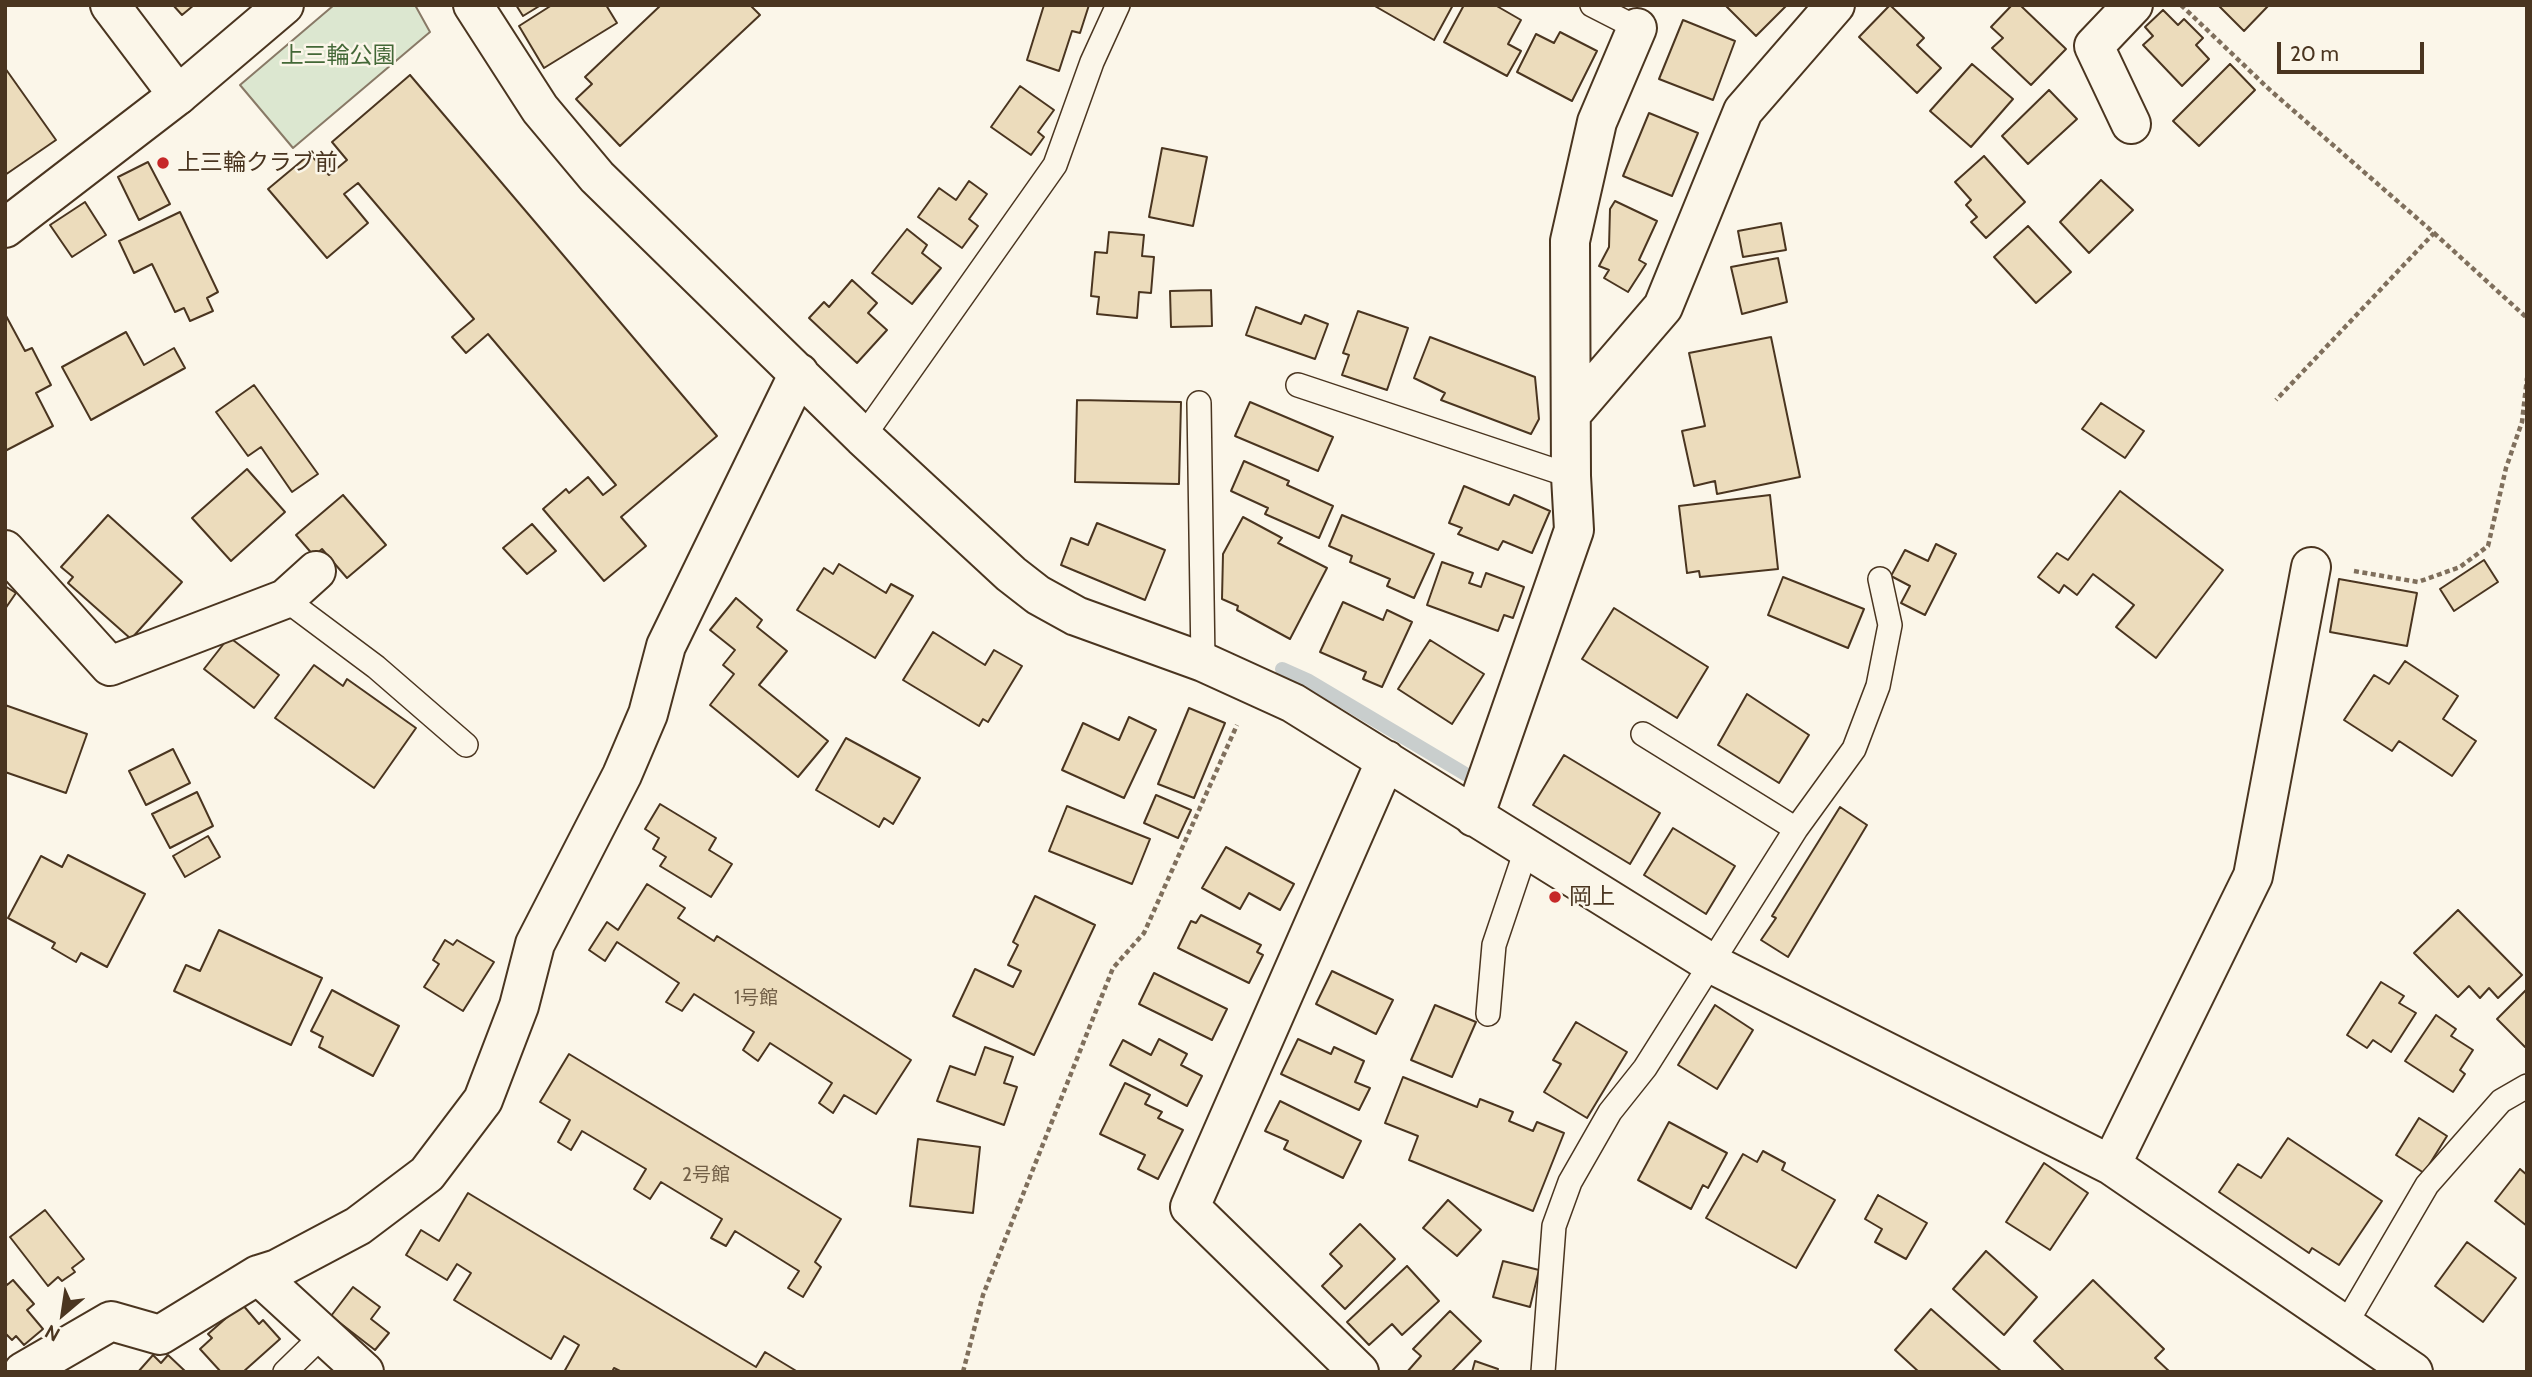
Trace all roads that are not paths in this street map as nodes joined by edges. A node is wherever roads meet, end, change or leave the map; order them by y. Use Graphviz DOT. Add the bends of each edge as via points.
graph roads {
  1 [pos="110,5"];
  2 [pos="284,5"];
  3 [pos="473,5"];
  4 [pos="1118,5"];
  5 [pos="1592,5"];
  6 [pos="1835,5"];
  7 [pos="2133,5"];
  8 [pos="1637,27"];
  9 [pos="178,95"];
  10 [pos="2131,124"];
  11 [pos="5,228"];
  12 [pos="799,373"];
  13 [pos="1298,386"];
  14 [pos="1199,403"];
  15 [pos="1572,414"];
  16 [pos="863,437"];
  17 [pos="1571,476"];
  18 [pos="5,550"];
  19 [pos="2311,567"];
  20 [pos="316,571"];
  21 [pos="1880,579"];
  22 [pos="285,599"];
  23 [pos="1203,662"];
  24 [pos="1643,734"];
  25 [pos="466,745"];
  26 [pos="1386,760"];
  27 [pos="1474,817"];
  28 [pos="1796,829"];
  29 [pos="1526,850"];
  30 [pos="1714,965"];
  31 [pos="1488,1014"];
  32 [pos="2527,1086"];
  33 [pos="2111,1165"];
  34 [pos="258,1275"];
  35 [pos="2344,1327"];
  36 [pos="323,1335"];
  37 [pos="23,1372"];
  38 [pos="285,1372"];
  39 [pos="364,1372"];
  40 [pos="1359,1372"];
  41 [pos="1543,1372"];
  42 [pos="2413,1372"];
  1 -- 9 [label="street"];
  2 -- 9 [label="street"];
  3 -- 12 [label="street" via="540,109 597,177"];
  4 -- 16 [label="lane" via="1055,165"];
  5 -- 8 [label="lane"];
  6 -- 15 [label="street" via="1743,111 1663,307"];
  7 -- 10 [label="street" via="2094,46"];
  8 -- 15 [label="street" via="1597,122 1570,241"];
  9 -- 11 [label="street"];
  12 -- 16 [label="street"];
  12 -- 34 [label="street" via="666,646 648,714 622,775 535,944 519,1006 483,1100 427,1174 358,1226"];
  13 -- 17 [label="lane"];
  14 -- 23 [label="lane"];
  15 -- 17 [label="street"];
  16 -- 23 [label="street" via="1038,595 1076,616"];
  17 -- 27 [label="street" via="1574,530"];
  18 -- 22 [label="street" via="110,666"];
  19 -- 33 [label="street" via="2253,876"];
  20 -- 22 [label="street"];
  21 -- 28 [label="lane" via="1891,625 1878,686 1854,749"];
  22 -- 25 [label="lane" via="376,667"];
  23 -- 26 [label="street" via="1293,702"];
  24 -- 28 [label="lane"];
  26 -- 27 [label="street"];
  26 -- 40 [label="street" via="1190,1206"];
  27 -- 29 [label="street"];
  28 -- 30 [label="lane"];
  29 -- 30 [label="street"];
  29 -- 31 [label="lane" via="1494,945"];
  30 -- 33 [label="street"];
  30 -- 41 [label="lane" via="1646,1068 1610,1112 1570,1182 1554,1226"];
  32 -- 35 [label="lane" via="2501,1101 2427,1185"];
  33 -- 35 [label="street"];
  34 -- 36 [label="street"];
  34 -- 37 [label="street" via="160,1335 111,1321"];
  35 -- 42 [label="street"];
  36 -- 38 [label="lane"];
  36 -- 39 [label="street"];
}
